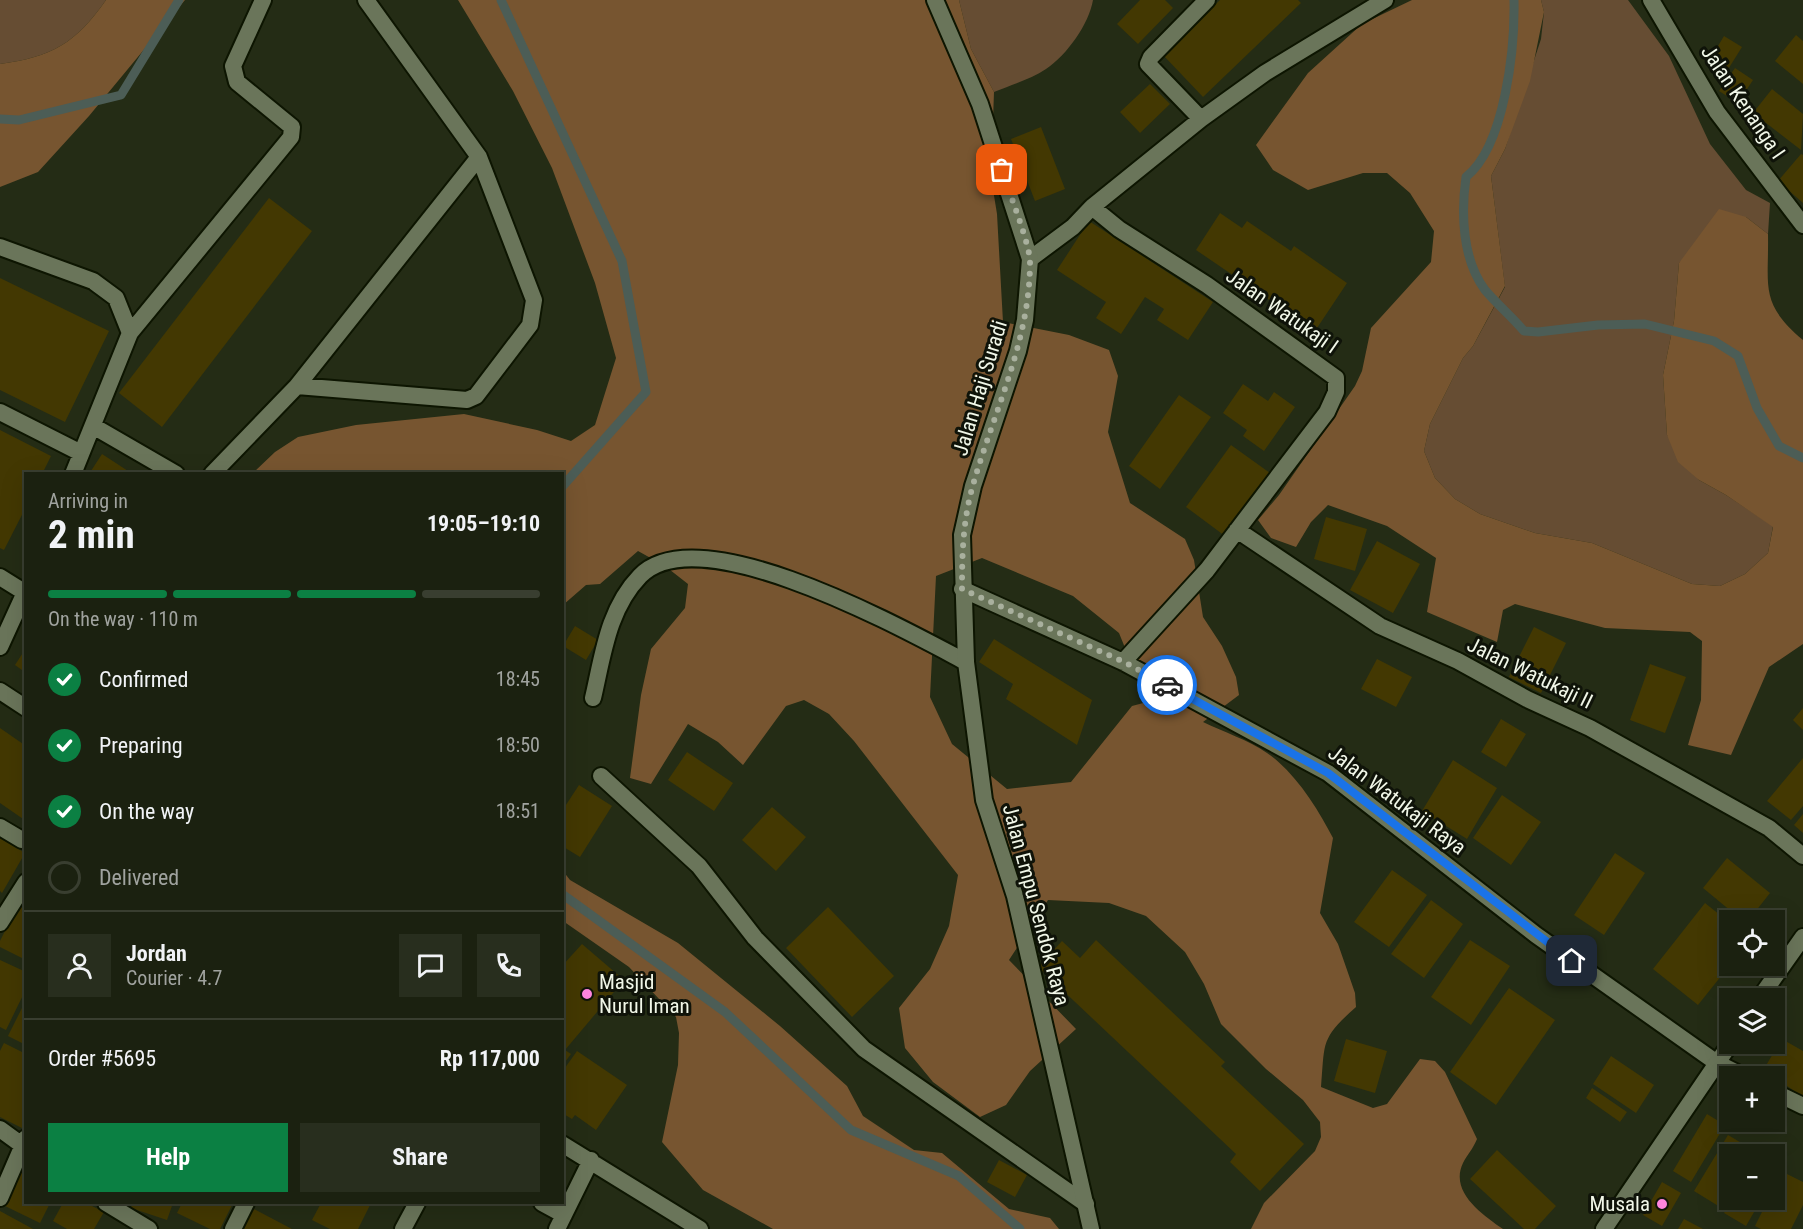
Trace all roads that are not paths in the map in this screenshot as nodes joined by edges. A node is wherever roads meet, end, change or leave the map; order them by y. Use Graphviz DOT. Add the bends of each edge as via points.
graph roads {
  1 [pos="263,0"];
  2 [pos="366,0"];
  3 [pos="935,0"];
  4 [pos="1207,0"];
  5 [pos="1385,0"];
  6 [pos="1651,0"];
  7 [pos="1201,119"];
  8 [pos="479,157"];
  9 [pos="1092,207"];
  10 [pos="1803,225"];
  11 [pos="0,247"];
  12 [pos="1030,260"];
  13 [pos="130,333"];
  14 [pos="297,386"];
  15 [pos="0,412"];
  16 [pos="93,426"];
  17 [pos="81,453"];
  18 [pos="74,472"];
  19 [pos="173,472"];
  20 [pos="214,472"];
  21 [pos="1237,530"];
  22 [pos="0,577"];
  23 [pos="962,589"];
  24 [pos="24,590"];
  25 [pos="24,593"];
  26 [pos="0,647"];
  27 [pos="966,662"];
  28 [pos="1124,662"];
  29 [pos="0,691"];
  30 [pos="593,698"];
  31 [pos="24,707"];
  32 [pos="601,776"];
  33 [pos="0,827"];
  34 [pos="22,840"];
  35 [pos="1803,856"];
  36 [pos="24,885"];
  37 [pos="0,923"];
  38 [pos="1803,937"];
  39 [pos="1767,988"];
  40 [pos="1723,1054"];
  41 [pos="1717,1063"];
  42 [pos="1723,1066"];
  43 [pos="1785,1097"];
  44 [pos="1803,1106"];
  45 [pos="0,1129"];
  46 [pos="24,1144"];
  47 [pos="564,1145"];
  48 [pos="591,1160"];
  49 [pos="0,1198"];
  50 [pos="245,1204"];
  51 [pos="416,1204"];
  52 [pos="543,1204"];
  53 [pos="1086,1204"];
  54 [pos="124,1208"];
  55 [pos="561,1222"];
  56 [pos="114,1229"];
  57 [pos="149,1229"];
  58 [pos="232,1229"];
  59 [pos="403,1229"];
  60 [pos="700,1229"];
  61 [pos="1091,1229"];
  62 [pos="1604,1229"];
  1 -- 13 [label="street" via="233,66 234,75 237,82 292,127 291,137"];
  2 -- 8 [label="street"];
  3 -- 12 [label="street, Jalan Haji Suradi" via="980,104"];
  4 -- 7 [label="street" via="1148,64"];
  5 -- 7 [label="street" via="1265,74"];
  6 -- 10 [label="street, Jalan Kenanga I" via="1717,112"];
  7 -- 9 [label="street"];
  8 -- 14 [label="street"];
  8 -- 14 [label="street" via="534,307 530,325 476,396 459,400"];
  9 -- 12 [label="street"];
  9 -- 21 [label="street, Jalan Watukaji I" via="1336,378 1336,392 1327,412"];
  11 -- 13 [label="street" via="93,281 116,298"];
  12 -- 23 [label="street, Jalan Haji Suradi" via="1018,351 973,486 962,535"];
  13 -- 16 [label="street"];
  14 -- 20 [label="street"];
  15 -- 17 [label="street"];
  16 -- 17 [label="street"];
  16 -- 19 [label="street"];
  17 -- 18 [label="street"];
  21 -- 28 [label="street, Jalan Watukaji I" via="1207,570"];
  21 -- 35 [label="street, Jalan Watukaji II" via="1380,627 1590,728 1769,828"];
  22 -- 24 [label="street"];
  23 -- 27 [label="street, Jalan Empu Sendok Raya"];
  23 -- 28 [label="street, Jalan Watukaji Raya"];
  25 -- 26 [label="street"];
  27 -- 30 [label="street" via="862,609 782,575 741,565 676,560 657,565 642,575 622,598 609,628"];
  27 -- 53 [label="street, Jalan Empu Sendok Raya" via="984,800 1015,896"];
  28 -- 41 [label="street, Jalan Watukaji Raya" via="1328,773 1536,935"];
  29 -- 31 [label="street"];
  32 -- 53 [label="street" via="699,866 755,938 864,1049"];
  33 -- 34 [label="street"];
  36 -- 37 [label="street"];
  38 -- 39 [label="street"];
  40 -- 41 [label="street"];
  41 -- 42 [label="street, Jalan Watukaji Raya"];
  41 -- 62 [label="street"];
  43 -- 44 [label="street"];
  45 -- 46 [label="street"];
  46 -- 49 [label="street"];
  47 -- 48 [label="street"];
  48 -- 55 [label="street"];
  48 -- 60 [label="street"];
  50 -- 58 [label="street"];
  51 -- 59 [label="street"];
  52 -- 55 [label="street"];
  53 -- 61 [label="street, Jalan Empu Sendok Raya"];
  54 -- 56 [label="street"];
  54 -- 57 [label="street"];
}
